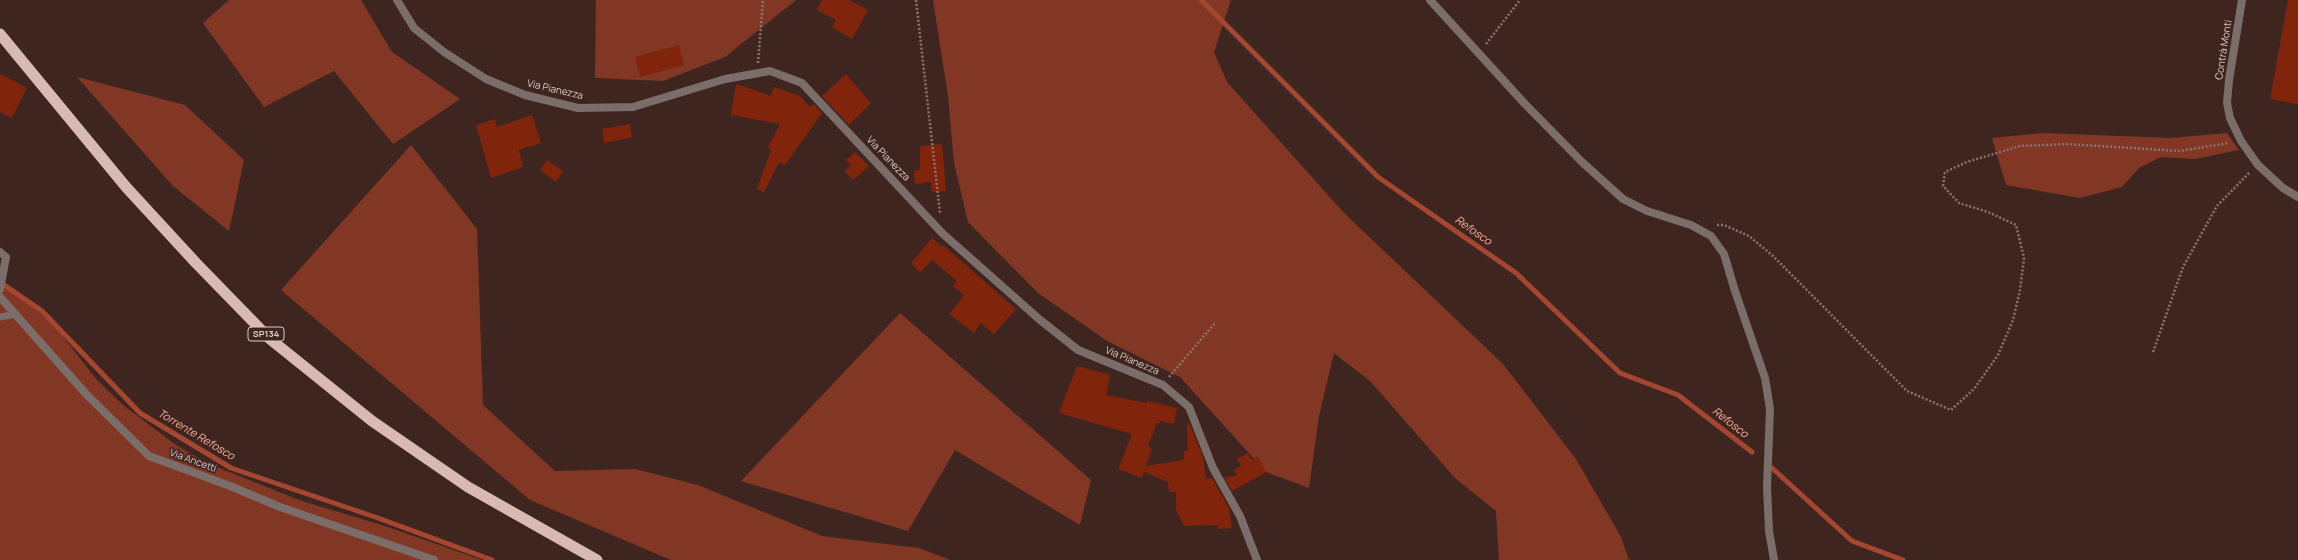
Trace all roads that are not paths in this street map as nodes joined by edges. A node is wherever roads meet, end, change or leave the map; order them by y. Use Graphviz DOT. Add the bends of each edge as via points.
graph roads {
  1 [pos="397,0"];
  2 [pos="1430,0"];
  3 [pos="2242,0"];
  4 [pos="0,34"];
  5 [pos="2298,197"];
  6 [pos="0,252"];
  7 [pos="0,290"];
  8 [pos="0,296"];
  9 [pos="16,314"];
  10 [pos="0,317"];
  11 [pos="434,560"];
  12 [pos="597,560"];
  13 [pos="1257,560"];
  14 [pos="1774,560"];
  1 -- 13 [label="street, Via Pianezza" via="414,28 444,52 486,79 525,95 578,108 633,107 724,79 770,70 802,83 942,233 1039,319 1078,350 1163,385 1189,407 1213,468 1240,516"];
  2 -- 14 [label="street" via="1525,104 1622,199 1647,211 1691,224 1711,236 1724,254 1765,378 1770,409 1767,487 1769,531"];
  3 -- 5 [label="street, Contrà Monti" via="2227,103 2230,118 2241,141 2258,165 2283,188"];
  4 -- 12 [label="highway, SP134" via="126,186 270,339 372,421 468,487"];
  6 -- 7 [label="street" via="6,258"];
  8 -- 9 [label="street, Via Ancetti"];
  9 -- 10 [label="lane"];
  9 -- 11 [label="street, Via Ancetti" via="87,394 149,456 280,507"];
}
